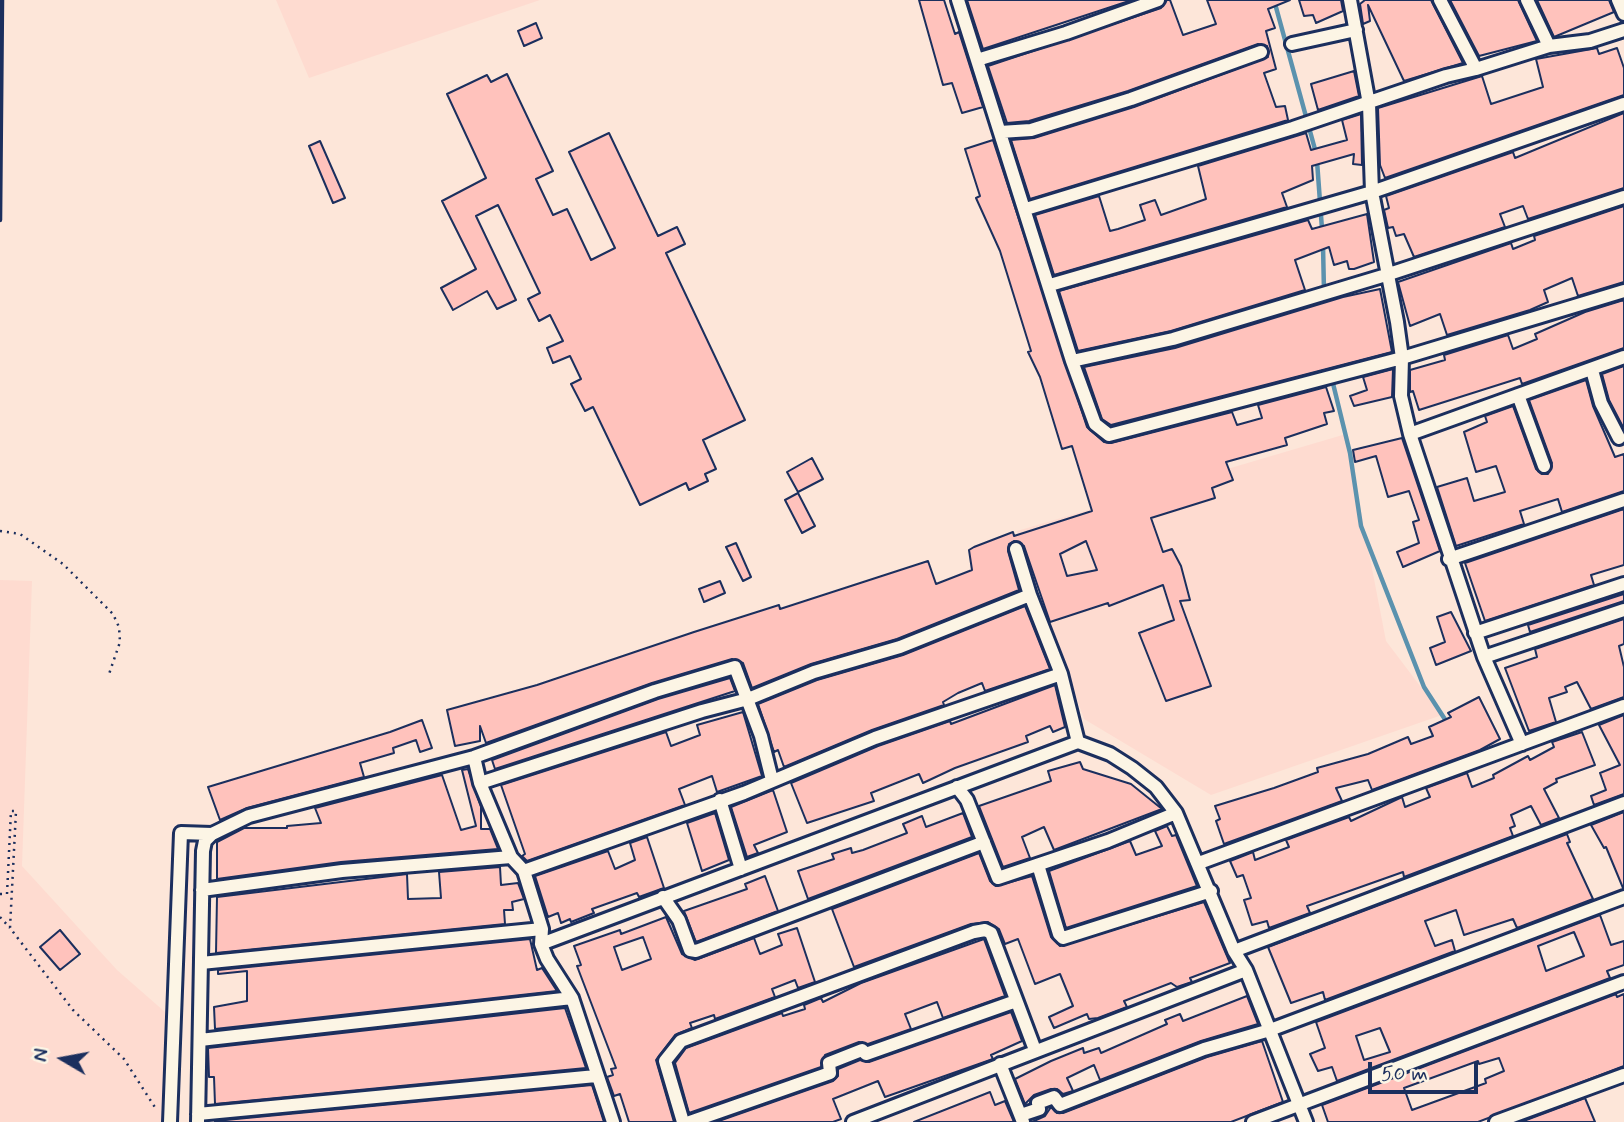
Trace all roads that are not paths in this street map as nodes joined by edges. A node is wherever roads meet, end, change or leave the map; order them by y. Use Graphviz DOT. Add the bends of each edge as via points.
graph roads {
  1 [pos="958,0"];
  2 [pos="1158,0"];
  3 [pos="1349,0"];
  4 [pos="1440,0"];
  5 [pos="1527,0"];
  6 [pos="1618,0"];
  7 [pos="1624,14"];
  8 [pos="1356,30"];
  9 [pos="1624,30"];
  10 [pos="1292,44"];
  11 [pos="1549,46"];
  12 [pos="1261,52"];
  13 [pos="976,60"];
  14 [pos="1476,69"];
  15 [pos="1369,103"];
  16 [pos="1624,104"];
  17 [pos="1000,132"];
  18 [pos="1372,192"];
  19 [pos="1624,197"];
  20 [pos="1026,209"];
  21 [pos="1386,275"];
  22 [pos="1050,285"];
  23 [pos="1624,291"];
  24 [pos="1624,357"];
  25 [pos="1402,358"];
  26 [pos="1072,361"];
  27 [pos="1592,370"];
  28 [pos="1518,395"];
  29 [pos="1410,434"];
  30 [pos="1619,438"];
  31 [pos="1544,466"];
  32 [pos="1624,500"];
  33 [pos="1016,549"];
  34 [pos="1449,559"];
  35 [pos="1624,584"];
  36 [pos="1030,595"];
  37 [pos="1624,610"];
  38 [pos="1475,633"];
  39 [pos="1484,657"];
  40 [pos="1061,674"];
  41 [pos="748,699"];
  42 [pos="1624,706"];
  43 [pos="1078,741"];
  44 [pos="1522,744"];
  45 [pos="474,757"];
  46 [pos="772,780"];
  47 [pos="480,783"];
  48 [pos="957,787"];
  49 [pos="720,800"];
  50 [pos="1624,803"];
  51 [pos="1176,813"];
  52 [pos="212,834"];
  53 [pos="984,842"];
  54 [pos="511,858"];
  55 [pos="1199,863"];
  56 [pos="1038,865"];
  57 [pos="741,869"];
  58 [pos="524,871"];
  59 [pos="202,890"];
  60 [pos="1211,891"];
  61 [pos="663,897"];
  62 [pos="1624,897"];
  63 [pos="542,929"];
  64 [pos="541,944"];
  65 [pos="1234,951"];
  66 [pos="201,963"];
  67 [pos="1247,970"];
  68 [pos="1624,982"];
  69 [pos="572,998"];
  70 [pos="1016,1001"];
  71 [pos="1270,1030"];
  72 [pos="200,1040"];
  73 [pos="1035,1051"];
  74 [pos="1000,1064"];
  75 [pos="1624,1075"];
  76 [pos="596,1076"];
  77 [pos="1299,1105"];
  78 [pos="198,1118"];
  79 [pos="170,1119"];
  80 [pos="1022,1119"];
  81 [pos="613,1122"];
  82 [pos="683,1122"];
  83 [pos="690,1122"];
  84 [pos="853,1122"];
  85 [pos="1254,1122"];
  86 [pos="1306,1122"];
  87 [pos="1496,1122"];
  1 -- 13 [label="street"];
  2 -- 13 [label="street"];
  3 -- 8 [label="street"];
  4 -- 14 [label="street"];
  5 -- 11 [label="street"];
  6 -- 7 [label="street"];
  8 -- 10 [label="street"];
  8 -- 15 [label="street"];
  9 -- 11 [label="street" via="1590,41"];
  11 -- 14 [label="street"];
  12 -- 17 [label="street" via="1031,130"];
  13 -- 17 [label="street"];
  14 -- 15 [label="street"];
  15 -- 18 [label="street"];
  15 -- 20 [label="street"];
  16 -- 18 [label="street"];
  17 -- 20 [label="street"];
  18 -- 21 [label="street"];
  18 -- 22 [label="street"];
  19 -- 21 [label="street"];
  20 -- 22 [label="street"];
  21 -- 25 [label="street"];
  21 -- 26 [label="street" via="1173,338"];
  22 -- 26 [label="street"];
  23 -- 25 [label="street"];
  24 -- 27 [label="street"];
  25 -- 26 [label="street" via="1109,435 1095,424"];
  25 -- 29 [label="street" via="1401,396"];
  27 -- 28 [label="street"];
  27 -- 30 [label="street" via="1601,403"];
  28 -- 29 [label="street"];
  28 -- 31 [label="street"];
  29 -- 34 [label="street"];
  32 -- 34 [label="street"];
  33 -- 36 [label="street"];
  34 -- 38 [label="street"];
  35 -- 38 [label="street"];
  36 -- 40 [label="street"];
  36 -- 41 [label="street" via="900,647 814,672"];
  37 -- 39 [label="street"];
  38 -- 39 [label="street"];
  39 -- 44 [label="street"];
  40 -- 43 [label="street"];
  40 -- 46 [label="street" via="875,738"];
  41 -- 45 [label="street" via="735,667"];
  41 -- 46 [label="street"];
  41 -- 47 [label="street"];
  42 -- 44 [label="street"];
  43 -- 48 [label="street"];
  43 -- 51 [label="street" via="1132,768 1156,787"];
  44 -- 55 [label="street"];
  45 -- 47 [label="street"];
  45 -- 52 [label="street" via="250,816"];
  46 -- 49 [label="street"];
  47 -- 54 [label="street"];
  48 -- 53 [label="street"];
  48 -- 57 [label="street"];
  49 -- 57 [label="street"];
  49 -- 58 [label="street"];
  50 -- 65 [label="street"];
  51 -- 55 [label="street"];
  51 -- 56 [label="street"];
  52 -- 59 [label="street" via="203,851"];
  52 -- 79 [label="street" via="181,833"];
  53 -- 56 [label="street" via="998,878"];
  53 -- 61 [label="street" via="696,951 690,950 679,920"];
  54 -- 58 [label="street"];
  54 -- 59 [label="street" via="342,871"];
  55 -- 60 [label="street"];
  56 -- 60 [label="street" via="1063,938"];
  57 -- 61 [label="street"];
  58 -- 63 [label="street"];
  59 -- 66 [label="street"];
  60 -- 65 [label="street"];
  61 -- 64 [label="street"];
  62 -- 71 [label="street"];
  63 -- 64 [label="street"];
  63 -- 66 [label="street"];
  64 -- 69 [label="street"];
  65 -- 67 [label="street"];
  66 -- 72 [label="street"];
  67 -- 71 [label="street"];
  67 -- 73 [label="street"];
  68 -- 77 [label="street"];
  69 -- 72 [label="street"];
  69 -- 76 [label="street"];
  70 -- 73 [label="street"];
  70 -- 82 [label="street" via="991,933 974,932 681,1041 665,1061"];
  70 -- 83 [label="street" via="866,1054 862,1050 829,1063 830,1073"];
  71 -- 77 [label="street"];
  71 -- 80 [label="street" via="1204,1049 1060,1104 1054,1097 1038,1103 1039,1109"];
  72 -- 78 [label="street"];
  73 -- 74 [label="street"];
  74 -- 80 [label="street"];
  74 -- 84 [label="street"];
  75 -- 87 [label="street"];
  76 -- 78 [label="street"];
  76 -- 81 [label="street"];
  77 -- 85 [label="street"];
  77 -- 86 [label="street"];
}
